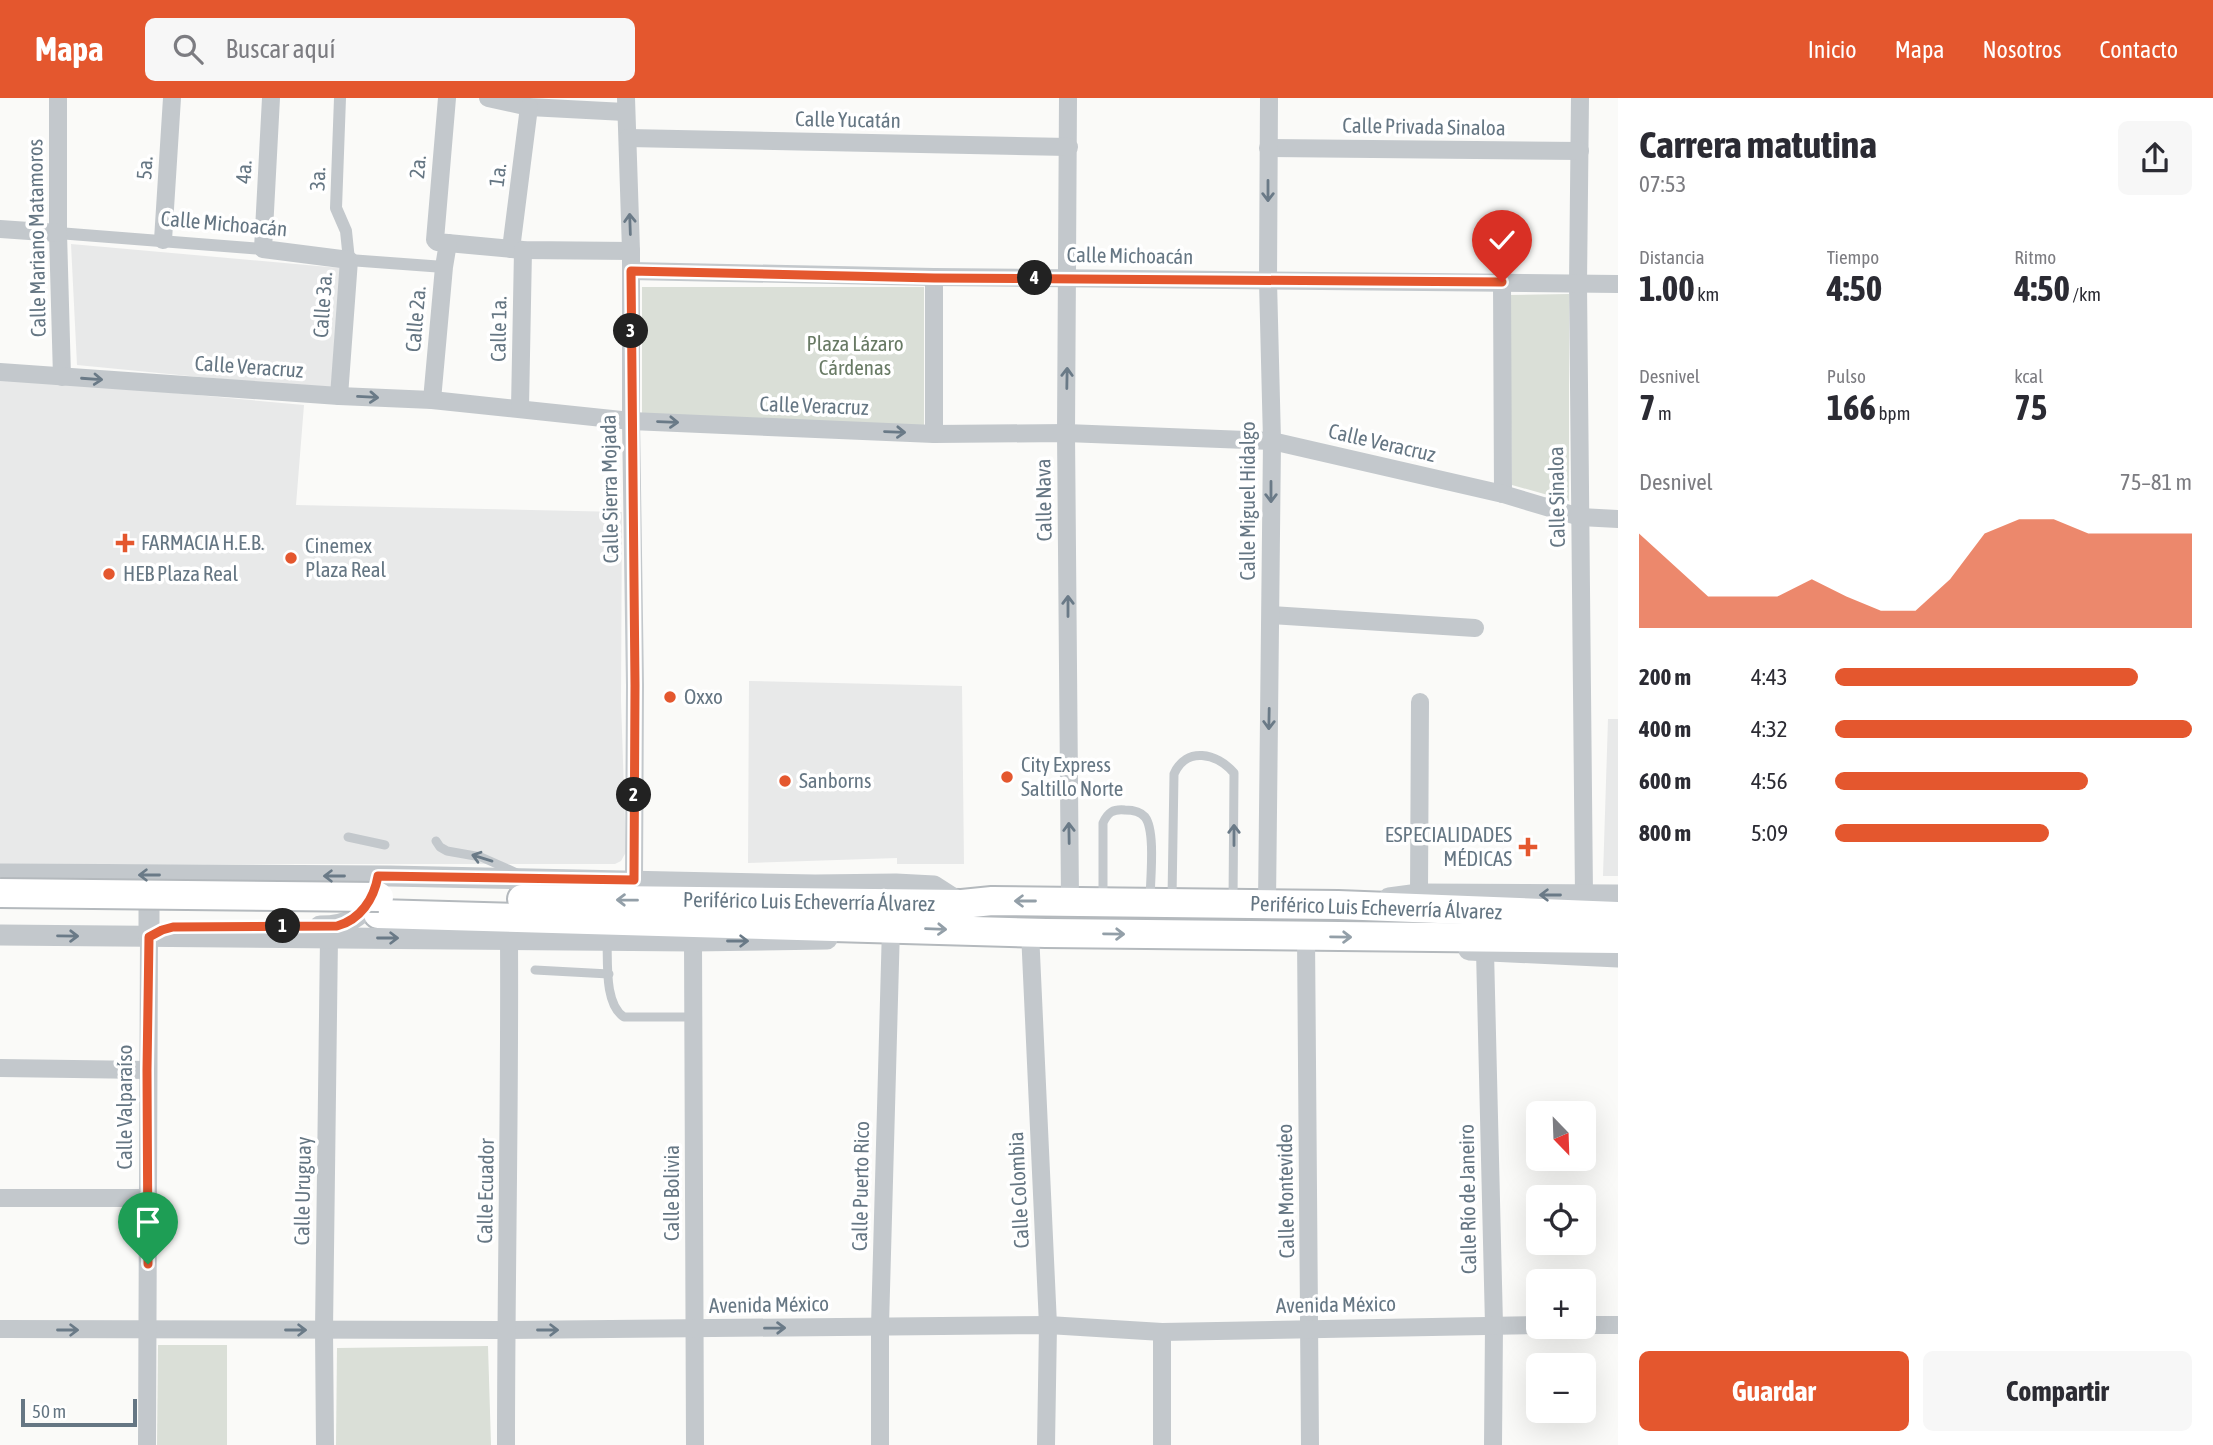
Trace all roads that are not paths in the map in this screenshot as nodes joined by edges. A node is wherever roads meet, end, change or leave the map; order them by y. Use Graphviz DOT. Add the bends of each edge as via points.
graph roads {
  1 [pos="58,98"];
  2 [pos="172,98"];
  3 [pos="271,98"];
  4 [pos="340,98"];
  5 [pos="447,98"];
  6 [pos="488,98"];
  7 [pos="1068,98"];
  8 [pos="1269,98"];
  9 [pos="1580,98"];
  10 [pos="520,103"];
  11 [pos="626,105"];
  12 [pos="628,138"];
  13 [pos="1069,147"];
  14 [pos="1268,148"];
  15 [pos="1580,151"];
  16 [pos="0,229"];
  17 [pos="58,233"];
  18 [pos="163,240"];
  19 [pos="442,242"];
  20 [pos="263,249"];
  21 [pos="517,249"];
  22 [pos="631,251"];
  23 [pos="349,260"];
  24 [pos="444,267"];
  25 [pos="631,271"];
  26 [pos="934,278"];
  27 [pos="1068,278"];
  28 [pos="1268,281"];
  29 [pos="1502,282"];
  30 [pos="1578,284"];
  31 [pos="1618,284"];
  32 [pos="0,372"];
  33 [pos="62,377"];
  34 [pos="340,396"];
  35 [pos="432,400"];
  36 [pos="520,408"];
  37 [pos="631,421"];
  38 [pos="1066,433"];
  39 [pos="933,434"];
  40 [pos="1272,441"];
  41 [pos="1503,494"];
  42 [pos="1580,516"];
  43 [pos="1618,519"];
  44 [pos="1271,615"];
  45 [pos="1475,628"];
  46 [pos="1420,702"];
  47 [pos="348,837"];
  48 [pos="436,841"];
  49 [pos="384,845"];
  50 [pos="0,874"];
  51 [pos="290,876"];
  52 [pos="528,878"];
  53 [pos="634,880"];
  54 [pos="0,893"];
  55 [pos="1419,894"];
  56 [pos="1618,895"];
  57 [pos="378,896"];
  58 [pos="1070,901"];
  59 [pos="1103,902"];
  60 [pos="1161,903"];
  61 [pos="1233,903"];
  62 [pos="962,904"];
  63 [pos="1267,904"];
  64 [pos="1338,905"];
  65 [pos="0,911"];
  66 [pos="1583,916"];
  67 [pos="1618,916"];
  68 [pos="883,928"];
  69 [pos="1030,932"];
  70 [pos="0,935"];
  71 [pos="1306,936"];
  72 [pos="149,937"];
  73 [pos="329,937"];
  74 [pos="509,938"];
  75 [pos="1420,938"];
  76 [pos="607,939"];
  77 [pos="1618,939"];
  78 [pos="693,941"];
  79 [pos="1485,951"];
  80 [pos="1618,957"];
  81 [pos="535,970"];
  82 [pos="609,974"];
  83 [pos="694,1017"];
  84 [pos="0,1068"];
  85 [pos="147,1070"];
  86 [pos="0,1198"];
  87 [pos="148,1198"];
  88 [pos="1048,1325"];
  89 [pos="1494,1325"];
  90 [pos="1526,1325"];
  91 [pos="1596,1325"];
  92 [pos="1618,1325"];
  93 [pos="880,1326"];
  94 [pos="0,1329"];
  95 [pos="696,1329"];
  96 [pos="1311,1329"];
  97 [pos="149,1330"];
  98 [pos="324,1330"];
  99 [pos="506,1330"];
  100 [pos="1162,1332"];
  101 [pos="147,1445"];
  102 [pos="325,1445"];
  103 [pos="506,1445"];
  104 [pos="695,1445"];
  105 [pos="880,1445"];
  106 [pos="1046,1445"];
  107 [pos="1162,1445"];
  108 [pos="1310,1445"];
  109 [pos="1493,1445"];
  1 -- 17 [label="street, Calle Mariano Matamoros"];
  2 -- 18 [label="street, 5a."];
  3 -- 20 [label="street, 4a."];
  4 -- 23 [label="street, 3a." via="336,208 346,231"];
  5 -- 19 [label="street, 2a."];
  6 -- 10 [label="street"];
  7 -- 13 [label="street, Calle Nava"];
  8 -- 14 [label="street, Calle Miguel Hidalgo"];
  9 -- 15 [label="street, Calle Sinaloa"];
  10 -- 11 [label="street"];
  10 -- 21 [label="street, 1a."];
  11 -- 12 [label="street, Calle Sierra Mojada"];
  12 -- 13 [label="street, Calle Yucatán"];
  22 -- 12 [label="street, Calle Sierra Mojada, one-way"];
  13 -- 27 [label="street, Calle Nava"];
  14 -- 15 [label="street, Calle Privada Sinaloa"];
  14 -- 28 [label="street, Calle Miguel Hidalgo, one-way"];
  15 -- 30 [label="street, Calle Sinaloa"];
  16 -- 17 [label="street, Calle Michoacán"];
  17 -- 18 [label="street, Calle Michoacán"];
  17 -- 33 [label="street, Calle Mariano Matamoros"];
  18 -- 20 [label="street, Calle Michoacán"];
  19 -- 21 [label="street"];
  19 -- 24 [label="street, Calle 2a."];
  20 -- 23 [label="street, Calle Michoacán"];
  21 -- 22 [label="street"];
  21 -- 36 [label="street, Calle 1a."];
  22 -- 25 [label="street, Calle Sierra Mojada"];
  23 -- 24 [label="street, Calle Michoacán"];
  23 -- 34 [label="street, Calle 3a."];
  24 -- 35 [label="street, Calle 2a."];
  25 -- 26 [label="street, Calle Michoacán"];
  25 -- 37 [label="street, Calle Sierra Mojada"];
  26 -- 27 [label="street, Calle Michoacán"];
  26 -- 39 [label="street"];
  27 -- 28 [label="street, Calle Michoacán"];
  38 -- 27 [label="street, Calle Nava, one-way"];
  28 -- 29 [label="street, Calle Michoacán"];
  28 -- 40 [label="street, Calle Miguel Hidalgo"];
  29 -- 30 [label="street, Calle Michoacán"];
  29 -- 41 [label="street"];
  30 -- 31 [label="street, Calle Michoacán"];
  30 -- 42 [label="street, Calle Sinaloa"];
  32 -- 33 [label="street, Calle Veracruz"];
  33 -- 34 [label="street, Calle Veracruz, one-way"];
  34 -- 35 [label="street, Calle Veracruz, one-way"];
  35 -- 36 [label="street, Calle Veracruz"];
  36 -- 37 [label="street, Calle Veracruz"];
  37 -- 39 [label="street, Calle Veracruz, one-way"];
  37 -- 53 [label="street, Calle Sierra Mojada"];
  38 -- 39 [label="street, Calle Veracruz"];
  38 -- 40 [label="street, Calle Veracruz"];
  58 -- 38 [label="street, Calle Nava, one-way"];
  40 -- 41 [label="street, Calle Veracruz"];
  40 -- 44 [label="street, Calle Miguel Hidalgo, one-way"];
  41 -- 42 [label="street, Calle Veracruz"];
  42 -- 43 [label="street, Calle Veracruz"];
  42 -- 66 [label="street, Calle Sinaloa"];
  44 -- 45 [label="street"];
  44 -- 63 [label="street, Calle Miguel Hidalgo, one-way"];
  46 -- 55 [label="street"];
  47 -- 49 [label="lane"];
  52 -- 48 [label="lane, one-way" via="494,862 447,851"];
  51 -- 50 [label="street, one-way"];
  57 -- 51 [label="street, one-way"];
  51 -- 72 [label="street" via="256,888 152,894"];
  52 -- 53 [label="street"];
  52 -- 57 [label="street"];
  53 -- 62 [label="street" via="934,886"];
  54 -- 57 [label="highway, Periférico Luis Echeverría Álvarez, bridge"];
  55 -- 64 [label="street"];
  66 -- 55 [label="street, one-way"];
  56 -- 66 [label="street"];
  62 -- 57 [label="highway, Periférico Luis Echeverría Álvarez, one-way"];
  57 -- 65 [label="highway, Periférico Luis Echeverría Álvarez"];
  57 -- 68 [label="highway, Periférico Luis Echeverría Álvarez"];
  57 -- 72 [label="street" via="374,891 365,908 337,926 173,927"];
  58 -- 59 [label="highway, Periférico Luis Echeverría Álvarez"];
  58 -- 62 [label="highway, Periférico Luis Echeverría Álvarez, one-way"];
  59 -- 60 [label="highway, Periférico Luis Echeverría Álvarez"];
  59 -- 60 [label="lane" via="1103,823 1106,815 1123,810 1136,811 1151,828"];
  60 -- 61 [label="highway, Periférico Luis Echeverría Álvarez"];
  61 -- 60 [label="lane, one-way" via="1234,773 1224,762 1207,755 1184,758 1174,774"];
  61 -- 63 [label="highway, Periférico Luis Echeverría Álvarez"];
  63 -- 64 [label="highway, Periférico Luis Echeverría Álvarez"];
  64 -- 66 [label="highway, Periférico Luis Echeverría Álvarez"];
  66 -- 67 [label="highway, Periférico Luis Echeverría Álvarez"];
  66 -- 75 [label="highway, Periférico Luis Echeverría Álvarez"];
  66 -- 77 [label="highway, Periférico Luis Echeverría Álvarez"];
  68 -- 69 [label="highway, Periférico Luis Echeverría Álvarez, one-way"];
  78 -- 68 [label="street, one-way" via="821,940"];
  68 -- 93 [label="street, Calle Puerto Rico"];
  69 -- 71 [label="highway, Periférico Luis Echeverría Álvarez, one-way"];
  69 -- 88 [label="street, Calle Colombia"];
  70 -- 72 [label="street, one-way"];
  71 -- 75 [label="highway, Periférico Luis Echeverría Álvarez, one-way"];
  71 -- 96 [label="street, Calle Montevideo"];
  72 -- 73 [label="street"];
  72 -- 85 [label="street, Calle Valparaíso"];
  73 -- 74 [label="street, one-way"];
  73 -- 98 [label="street, Calle Uruguay"];
  74 -- 76 [label="street"];
  74 -- 99 [label="street, Calle Ecuador"];
  75 -- 79 [label="street, Periférico Luis Echeverría Álvarez" via="1436,946"];
  76 -- 78 [label="street"];
  76 -- 82 [label="lane"];
  78 -- 83 [label="street, Calle Bolivia"];
  79 -- 80 [label="street, Periférico Luis Echeverría Álvarez"];
  79 -- 89 [label="street, Calle Río de Janeiro"];
  81 -- 82 [label="lane"];
  82 -- 83 [label="lane" via="613,1007 624,1017"];
  83 -- 95 [label="street, Calle Bolivia"];
  84 -- 85 [label="street"];
  85 -- 87 [label="street, Calle Valparaíso"];
  86 -- 87 [label="street"];
  87 -- 97 [label="street, Calle Valparaíso"];
  88 -- 93 [label="street, Avenida México"];
  88 -- 100 [label="street, Avenida México"];
  88 -- 106 [label="street, Calle Colombia"];
  89 -- 90 [label="street, Avenida México"];
  89 -- 96 [label="street, Avenida México"];
  89 -- 109 [label="street, Calle Río de Janeiro"];
  91 -- 92 [label="street"];
  95 -- 93 [label="street, Avenida México, one-way"];
  93 -- 105 [label="street, Calle Puerto Rico"];
  94 -- 97 [label="street, Avenida México, one-way"];
  99 -- 95 [label="street, Avenida México, one-way"];
  95 -- 104 [label="street, Calle Bolivia"];
  96 -- 100 [label="street, Avenida México"];
  96 -- 108 [label="street, Calle Montevideo"];
  97 -- 98 [label="street, Avenida México, one-way"];
  97 -- 101 [label="street, Calle Valparaíso"];
  98 -- 99 [label="street, Avenida México"];
  98 -- 102 [label="street, Calle Uruguay"];
  99 -- 103 [label="street, Calle Ecuador"];
  100 -- 107 [label="street"];
}
